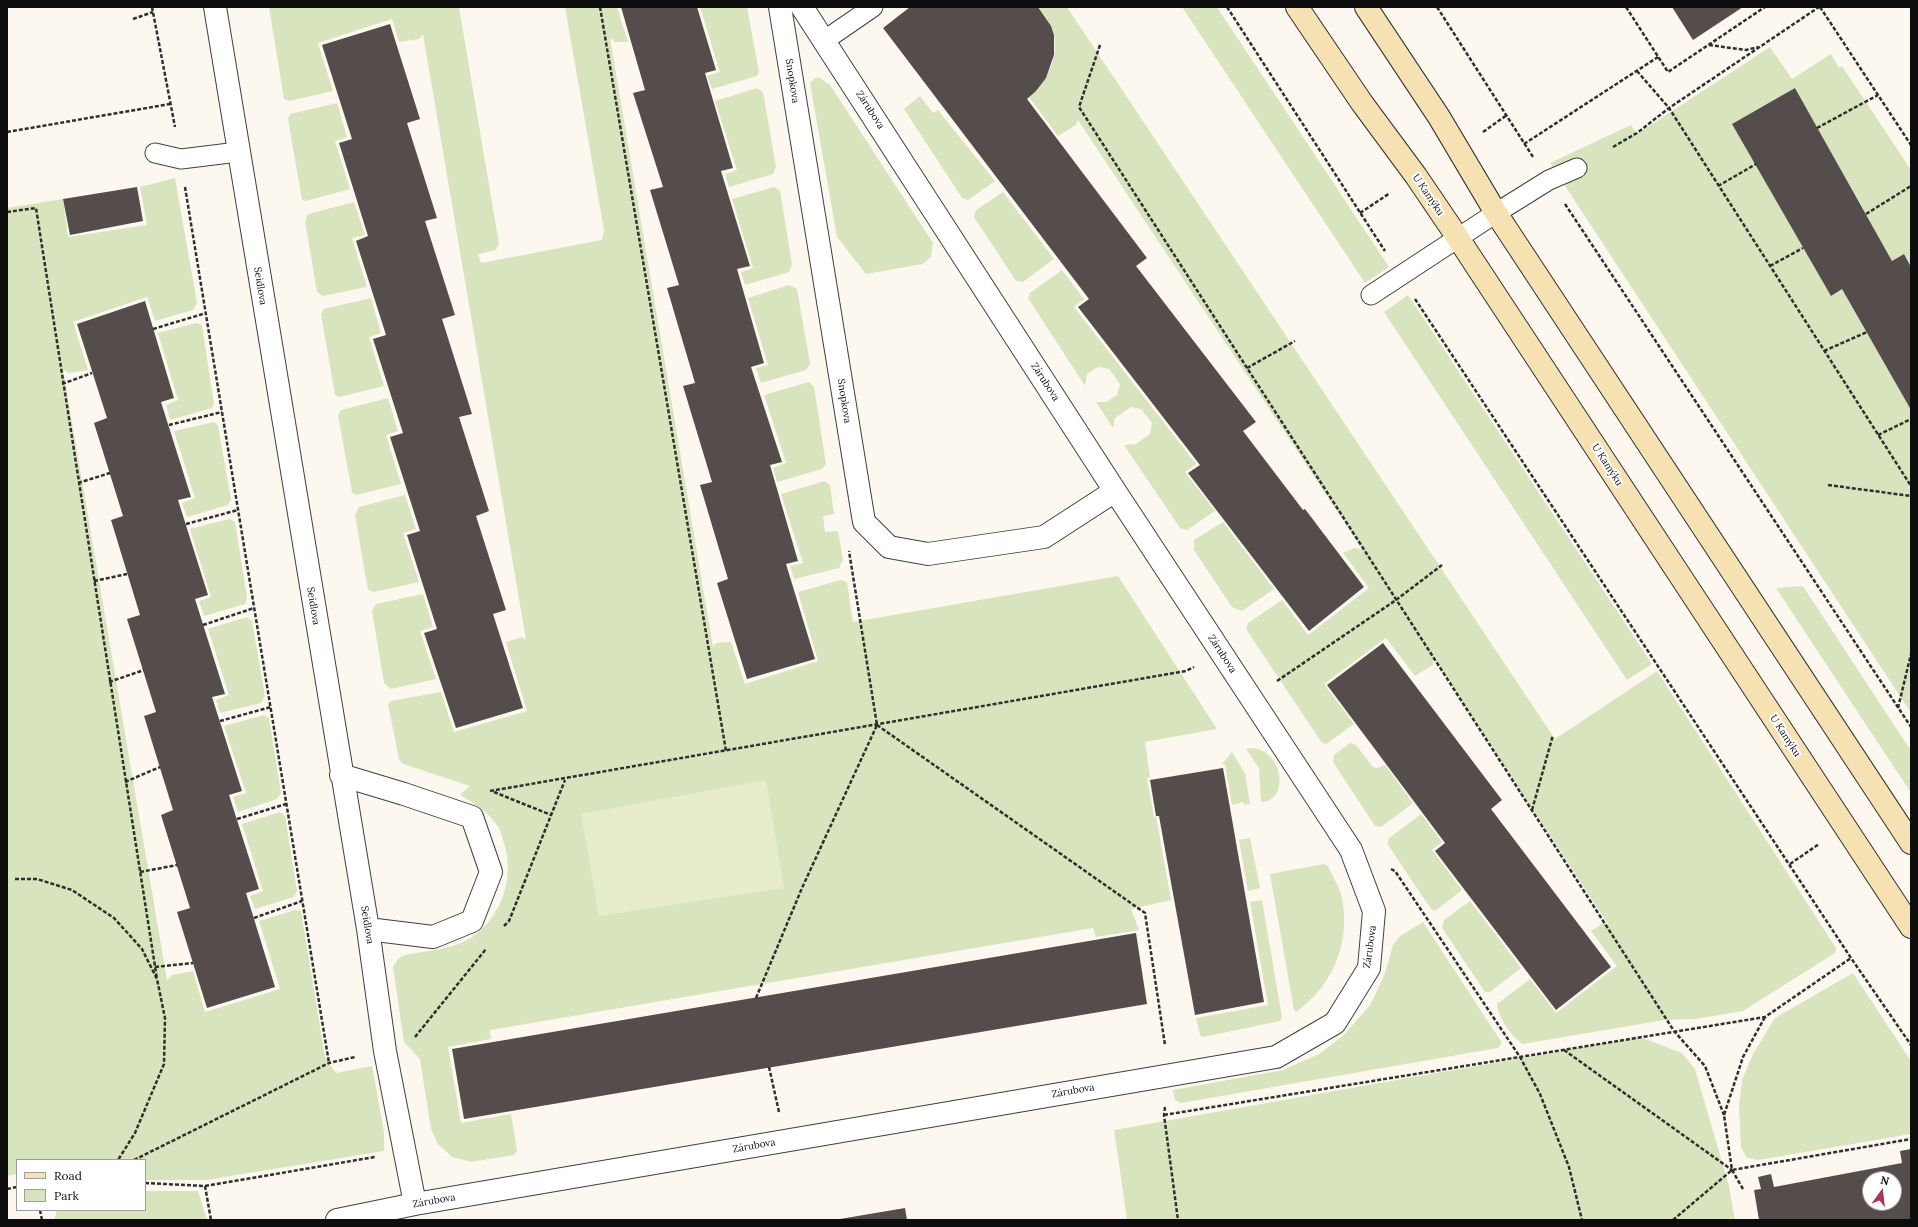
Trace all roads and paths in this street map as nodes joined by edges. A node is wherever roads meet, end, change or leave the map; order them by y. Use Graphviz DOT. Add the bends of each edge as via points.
graph roads {
  1 [pos="152,7"];
  2 [pos="215,7"];
  3 [pos="600,7"];
  4 [pos="780,7"];
  5 [pos="802,7"];
  6 [pos="873,7"];
  7 [pos="1226,7"];
  8 [pos="1297,7"];
  9 [pos="1366,7"];
  10 [pos="1437,7"];
  11 [pos="1626,7"];
  12 [pos="1765,7"];
  13 [pos="1819,7"];
  14 [pos="153,12"];
  15 [pos="133,19"];
  16 [pos="825,40"];
  17 [pos="1709,44"];
  18 [pos="1100,45"];
  19 [pos="1760,46"];
  20 [pos="1658,57"];
  21 [pos="1637,71"];
  22 [pos="1878,95"];
  23 [pos="170,104"];
  24 [pos="1669,108"];
  25 [pos="1507,115"];
  26 [pos="1817,128"];
  27 [pos="7,132"];
  28 [pos="1477,136"];
  29 [pos="1524,144"];
  30 [pos="1911,145"];
  31 [pos="1613,147"];
  32 [pos="238,152"];
  33 [pos="155,153"];
  34 [pos="181,159"];
  35 [pos="1756,164"];
  36 [pos="1577,168"];
  37 [pos="1549,180"];
  38 [pos="1718,186"];
  39 [pos="1911,186"];
  40 [pos="1396,189"];
  41 [pos="7,212"];
  42 [pos="1360,213"];
  43 [pos="1496,213"];
  44 [pos="1866,214"];
  45 [pos="1458,238"];
  46 [pos="1804,248"];
  47 [pos="1770,266"];
  48 [pos="1400,275"];
  49 [pos="1371,295"];
  50 [pos="206,313"];
  51 [pos="153,329"];
  52 [pos="1867,332"];
  53 [pos="1294,341"];
  54 [pos="1824,351"];
  55 [pos="1247,368"];
  56 [pos="92,373"];
  57 [pos="62,384"];
  58 [pos="222,412"];
  59 [pos="1911,419"];
  60 [pos="169,425"];
  61 [pos="1878,435"];
  62 [pos="110,473"];
  63 [pos="78,483"];
  64 [pos="1828,485"];
  65 [pos="1911,486"];
  66 [pos="1115,491"];
  67 [pos="1911,496"];
  68 [pos="238,510"];
  69 [pos="864,522"];
  70 [pos="186,524"];
  71 [pos="1442,566"];
  72 [pos="127,574"];
  73 [pos="94,581"];
  74 [pos="1396,600"];
  75 [pos="254,608"];
  76 [pos="203,625"];
  77 [pos="1221,653"];
  78 [pos="1911,654"];
  79 [pos="144,670"];
  80 [pos="110,682"];
  81 [pos="1251,699"];
  82 [pos="271,707"];
  83 [pos="1898,708"];
  84 [pos="220,721"];
  85 [pos="877,725"];
  86 [pos="1911,727"];
  87 [pos="1553,735"];
  88 [pos="726,751"];
  89 [pos="160,767"];
  90 [pos="341,775"];
  91 [pos="125,782"];
  92 [pos="487,790"];
  93 [pos="494,792"];
  94 [pos="286,804"];
  95 [pos="1532,810"];
  96 [pos="551,816"];
  97 [pos="237,819"];
  98 [pos="1911,843"];
  99 [pos="1350,850"];
  100 [pos="176,865"];
  101 [pos="140,872"];
  102 [pos="16,879"];
  103 [pos="302,901"];
  104 [pos="254,918"];
  105 [pos="1911,926"];
  106 [pos="368,929"];
  107 [pos="1851,958"];
  108 [pos="193,962"];
  109 [pos="155,967"];
  110 [pos="156,979"];
  111 [pos="756,998"];
  112 [pos="1765,1017"];
  113 [pos="1674,1031"];
  114 [pos="1911,1045"];
  115 [pos="1564,1050"];
  116 [pos="1520,1057"];
  117 [pos="329,1063"];
  118 [pos="769,1067"];
  119 [pos="1170,1074"];
  120 [pos="1164,1115"];
  121 [pos="1724,1115"];
  122 [pos="1911,1139"];
  123 [pos="785,1141"];
  124 [pos="405,1152"];
  125 [pos="119,1159"];
  126 [pos="1732,1170"];
  127 [pos="146,1183"];
  128 [pos="205,1186"];
  129 [pos="1743,1189"];
  130 [pos="415,1204"];
  131 [pos="211,1220"];
  132 [pos="337,1220"];
  133 [pos="1178,1220"];
  134 [pos="1582,1220"];
  135 [pos="1673,1220"];
  1 -- 14 [label="path"];
  2 -- 32 [label="street, Seidlova"];
  3 -- 88 [label="path"];
  4 -- 69 [label="street, Snopkova"];
  5 -- 16 [label="street, Zárubova"];
  6 -- 16 [label="lane"];
  7 -- 42 [label="path"];
  8 -- 45 [label="street, U Kamýku"];
  9 -- 43 [label="street" via="1439,117"];
  10 -- 25 [label="path"];
  11 -- 20 [label="path"];
  12 -- 17 [label="path"];
  13 -- 19 [label="path"];
  13 -- 22 [label="path"];
  14 -- 15 [label="path"];
  14 -- 23 [label="path"];
  16 -- 66 [label="street, Zárubova"];
  17 -- 19 [label="path" via="1746,50"];
  17 -- 20 [label="path" via="1668,72"];
  18 -- 55 [label="path" via="1079,107"];
  19 -- 24 [label="path"];
  20 -- 21 [label="path"];
  21 -- 24 [label="path"];
  21 -- 29 [label="path"];
  22 -- 26 [label="path"];
  22 -- 30 [label="path"];
  23 -- 27 [label="path"];
  23 -- 34 [label="path"];
  24 -- 31 [label="path"];
  24 -- 38 [label="path"];
  25 -- 28 [label="path"];
  25 -- 29 [label="path"];
  29 -- 37 [label="path"];
  32 -- 34 [label="lane"];
  32 -- 90 [label="street, Seidlova"];
  33 -- 34 [label="lane"];
  34 -- 50 [label="path"];
  35 -- 38 [label="path"];
  36 -- 37 [label="lane"];
  37 -- 43 [label="lane"];
  37 -- 83 [label="path"];
  38 -- 47 [label="path"];
  39 -- 44 [label="path"];
  40 -- 42 [label="path"];
  41 -- 57 [label="path" via="36,208"];
  42 -- 48 [label="path"];
  43 -- 45 [label="lane"];
  43 -- 98 [label="street"];
  45 -- 48 [label="lane"];
  45 -- 105 [label="street, U Kamýku"];
  46 -- 47 [label="path"];
  47 -- 54 [label="path"];
  48 -- 49 [label="lane"];
  48 -- 107 [label="path"];
  50 -- 51 [label="path"];
  50 -- 58 [label="path"];
  52 -- 54 [label="path"];
  53 -- 55 [label="path"];
  54 -- 61 [label="path"];
  55 -- 74 [label="path"];
  56 -- 57 [label="path"];
  57 -- 63 [label="path"];
  58 -- 60 [label="path"];
  58 -- 68 [label="path"];
  59 -- 61 [label="path"];
  61 -- 65 [label="path"];
  62 -- 63 [label="path"];
  63 -- 73 [label="path"];
  64 -- 67 [label="path"];
  66 -- 69 [label="street" via="1044,537 928,554 889,547"];
  66 -- 77 [label="street, Zárubova"];
  68 -- 70 [label="path"];
  68 -- 75 [label="path"];
  69 -- 85 [label="path" via="849,551"];
  71 -- 74 [label="path"];
  72 -- 73 [label="path"];
  73 -- 80 [label="path"];
  74 -- 81 [label="path"];
  74 -- 95 [label="path"];
  75 -- 76 [label="path"];
  75 -- 82 [label="path"];
  77 -- 81 [label="street, Zárubova"];
  77 -- 85 [label="path" via="1186,671"];
  78 -- 83 [label="path"];
  79 -- 80 [label="path"];
  80 -- 91 [label="path"];
  81 -- 99 [label="street, Zárubova"];
  82 -- 84 [label="path"];
  82 -- 94 [label="path"];
  83 -- 86 [label="path"];
  85 -- 88 [label="path"];
  85 -- 111 [label="path" via="802,888"];
  85 -- 119 [label="path" via="1145,913"];
  87 -- 95 [label="path"];
  88 -- 93 [label="path"];
  89 -- 91 [label="path"];
  90 -- 106 [label="street, Seidlova"];
  90 -- 106 [label="street" via="472,817 491,872 472,921 433,937"];
  91 -- 101 [label="path"];
  92 -- 93 [label="path"];
  93 -- 96 [label="path"];
  94 -- 97 [label="path"];
  94 -- 103 [label="path"];
  95 -- 113 [label="path"];
  99 -- 116 [label="path" via="1395,871"];
  99 -- 119 [label="street, Zárubova" via="1374,911 1369,968 1335,1023 1276,1057"];
  100 -- 101 [label="path"];
  101 -- 109 [label="path"];
  102 -- 110 [label="path" via="37,879 72,890 114,918 142,950"];
  103 -- 104 [label="path"];
  103 -- 117 [label="path"];
  106 -- 124 [label="street, Seidlova" via="385,1051"];
  107 -- 112 [label="path"];
  107 -- 114 [label="path"];
  108 -- 109 [label="path"];
  109 -- 110 [label="path"];
  110 -- 125 [label="path" via="165,1018 164,1064 135,1133"];
  112 -- 113 [label="path"];
  112 -- 121 [label="path" via="1743,1057"];
  113 -- 115 [label="path"];
  113 -- 121 [label="path" via="1705,1066"];
  115 -- 116 [label="path"];
  115 -- 126 [label="path"];
  116 -- 120 [label="path"];
  116 -- 134 [label="path" via="1540,1094 1569,1167"];
  118 -- 123 [label="path"];
  119 -- 120 [label="path"];
  119 -- 123 [label="street, Zárubova"];
  120 -- 133 [label="path"];
  121 -- 126 [label="path"];
  122 -- 126 [label="path"];
  123 -- 130 [label="street, Zárubova"];
  124 -- 128 [label="path"];
  124 -- 130 [label="street, Seidlova"];
  126 -- 129 [label="path"];
  126 -- 135 [label="path"];
  127 -- 128 [label="path"];
  128 -- 131 [label="path"];
  130 -- 132 [label="street, Zárubova"];
}
